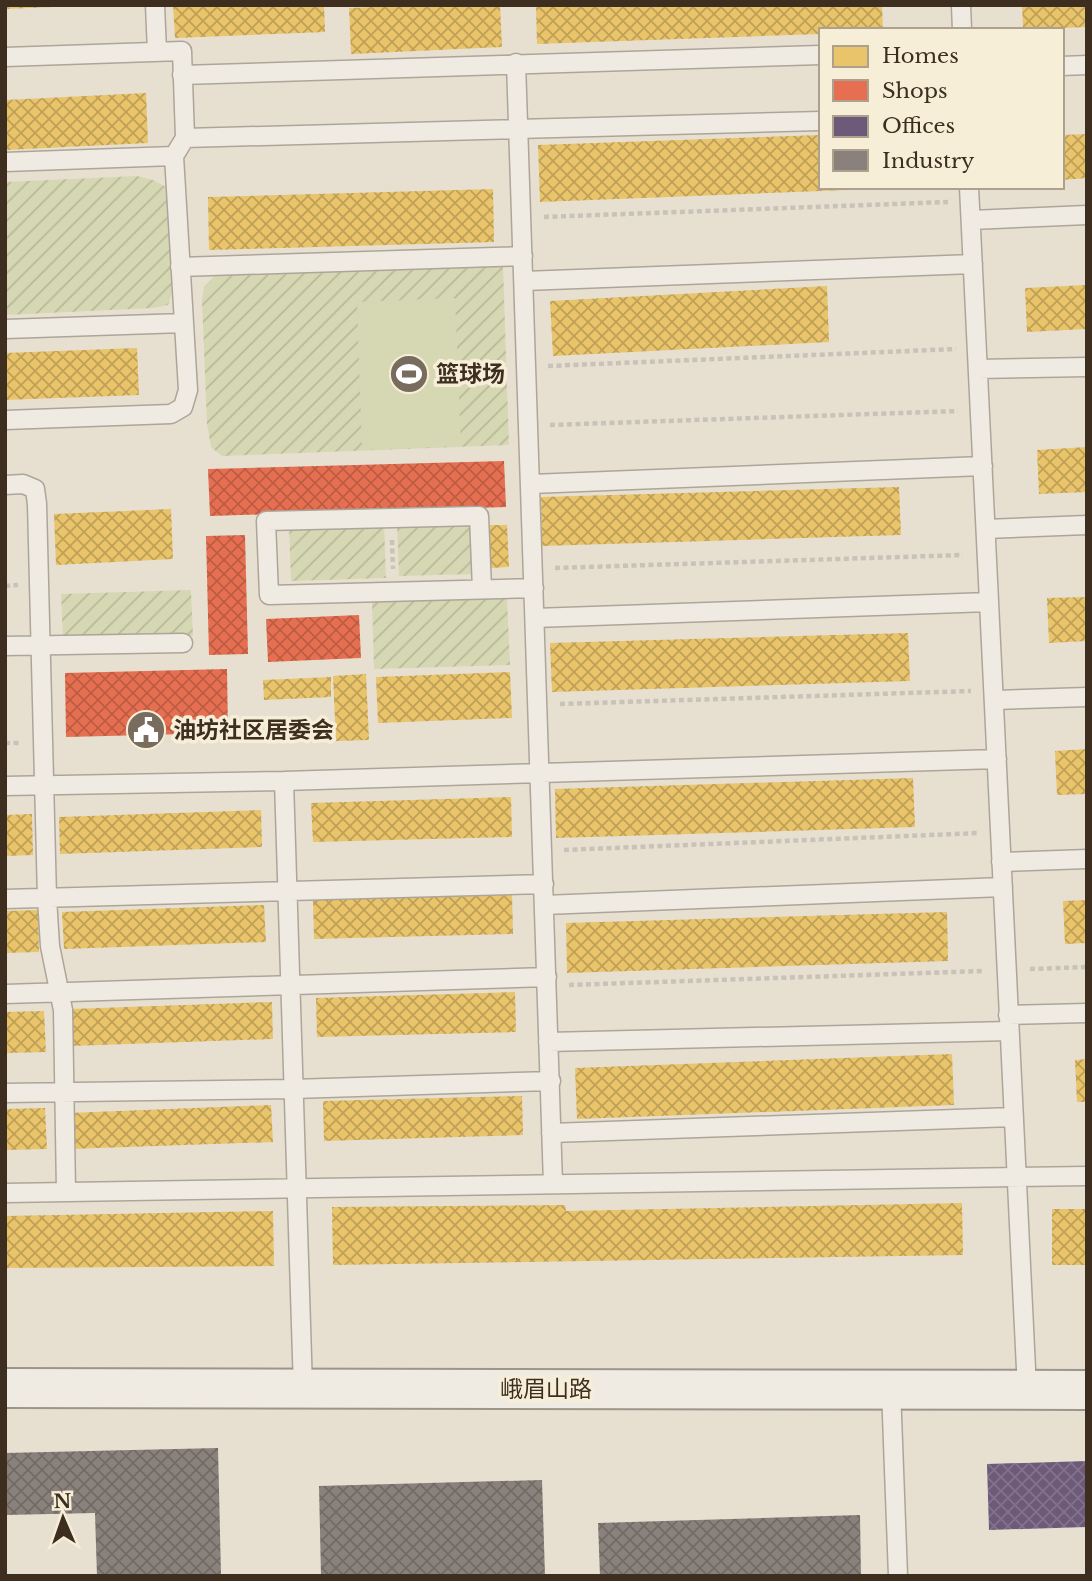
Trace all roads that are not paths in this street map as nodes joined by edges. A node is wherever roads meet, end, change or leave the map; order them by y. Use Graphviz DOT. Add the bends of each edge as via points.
graph roads {
  1 [pos="155,5"];
  2 [pos="961,5"];
  3 [pos="962,28"];
  4 [pos="157,52"];
  5 [pos="819,55"];
  6 [pos="5,57"];
  7 [pos="516,64"];
  8 [pos="1087,65"];
  9 [pos="1064,66"];
  10 [pos="183,75"];
  11 [pos="819,121"];
  12 [pos="519,128"];
  13 [pos="185,138"];
  14 [pos="174,156"];
  15 [pos="5,162"];
  16 [pos="970,194"];
  17 [pos="1087,215"];
  18 [pos="971,220"];
  19 [pos="523,256"];
  20 [pos="973,264"];
  21 [pos="180,267"];
  22 [pos="523,281"];
  23 [pos="184,323"];
  24 [pos="5,329"];
  25 [pos="1087,367"];
  26 [pos="978,369"];
  27 [pos="5,420"];
  28 [pos="983,466"];
  29 [pos="531,484"];
  30 [pos="5,485"];
  31 [pos="1087,525"];
  32 [pos="986,529"];
  33 [pos="534,588"];
  34 [pos="482,589"];
  35 [pos="989,602"];
  36 [pos="535,618"];
  37 [pos="183,643"];
  38 [pos="5,646"];
  39 [pos="39,646"];
  40 [pos="993,695"];
  41 [pos="1087,697"];
  42 [pos="997,759"];
  43 [pos="540,773"];
  44 [pos="284,781"];
  45 [pos="43,785"];
  46 [pos="5,786"];
  47 [pos="1087,859"];
  48 [pos="1001,862"];
  49 [pos="544,884"];
  50 [pos="1003,887"];
  51 [pos="288,893"];
  52 [pos="47,898"];
  53 [pos="5,899"];
  54 [pos="544,905"];
  55 [pos="547,982"];
  56 [pos="290,986"];
  57 [pos="60,992"];
  58 [pos="5,994"];
  59 [pos="1087,1013"];
  60 [pos="1009,1023"];
  61 [pos="548,1042"];
  62 [pos="551,1081"];
  63 [pos="293,1089"];
  64 [pos="65,1092"];
  65 [pos="5,1093"];
  66 [pos="1013,1117"];
  67 [pos="551,1133"];
  68 [pos="1016,1176"];
  69 [pos="1087,1176"];
  70 [pos="552,1184"];
  71 [pos="297,1189"];
  72 [pos="66,1192"];
  73 [pos="5,1193"];
  74 [pos="5,1388"];
  75 [pos="303,1389"];
  76 [pos="891,1389"];
  77 [pos="1027,1390"];
  78 [pos="1087,1390"];
  79 [pos="898,1576"];
  1 -- 4 [label="lane"];
  2 -- 3 [label="lane"];
  4 -- 6 [label="lane"];
  4 -- 10 [label="lane" via="182,51"];
  5 -- 7 [label="lane"];
  7 -- 10 [label="lane"];
  7 -- 12 [label="lane"];
  8 -- 9 [label="lane"];
  10 -- 13 [label="lane"];
  11 -- 12 [label="lane"];
  12 -- 13 [label="lane"];
  12 -- 19 [label="lane"];
  13 -- 14 [label="lane"];
  14 -- 15 [label="lane"];
  14 -- 21 [label="lane"];
  16 -- 18 [label="lane"];
  17 -- 18 [label="lane"];
  18 -- 20 [label="lane"];
  19 -- 21 [label="lane"];
  19 -- 22 [label="lane"];
  20 -- 22 [label="lane"];
  20 -- 26 [label="lane"];
  21 -- 23 [label="lane"];
  22 -- 29 [label="lane"];
  23 -- 24 [label="lane"];
  23 -- 27 [label="lane" via="188,390 183,407 171,414"];
  25 -- 26 [label="lane"];
  26 -- 28 [label="lane"];
  28 -- 29 [label="lane"];
  28 -- 32 [label="lane"];
  29 -- 33 [label="lane"];
  30 -- 39 [label="lane" via="35,489"];
  31 -- 32 [label="lane"];
  32 -- 35 [label="lane"];
  33 -- 34 [label="lane"];
  33 -- 36 [label="lane"];
  34 -- 34 [label="lane" via="479,516 266,521 269,595"];
  35 -- 36 [label="lane"];
  35 -- 40 [label="lane"];
  36 -- 43 [label="lane"];
  37 -- 39 [label="lane"];
  38 -- 39 [label="lane"];
  39 -- 45 [label="lane"];
  40 -- 41 [label="lane"];
  40 -- 42 [label="lane"];
  42 -- 43 [label="lane"];
  42 -- 48 [label="lane"];
  43 -- 44 [label="lane"];
  43 -- 49 [label="lane"];
  44 -- 45 [label="lane"];
  44 -- 51 [label="lane"];
  45 -- 46 [label="lane"];
  45 -- 52 [label="lane"];
  47 -- 48 [label="lane"];
  48 -- 50 [label="lane"];
  49 -- 51 [label="lane"];
  49 -- 54 [label="lane"];
  50 -- 54 [label="lane"];
  50 -- 60 [label="lane"];
  51 -- 52 [label="lane"];
  51 -- 56 [label="lane"];
  52 -- 53 [label="lane"];
  52 -- 57 [label="lane" via="50,946"];
  54 -- 55 [label="lane"];
  55 -- 56 [label="lane"];
  55 -- 61 [label="lane"];
  56 -- 57 [label="lane"];
  56 -- 63 [label="lane"];
  57 -- 58 [label="lane"];
  57 -- 64 [label="lane"];
  59 -- 60 [label="lane"];
  60 -- 61 [label="lane"];
  60 -- 66 [label="lane"];
  61 -- 62 [label="lane"];
  62 -- 63 [label="lane"];
  62 -- 67 [label="lane"];
  63 -- 64 [label="lane"];
  63 -- 71 [label="lane"];
  64 -- 65 [label="lane"];
  64 -- 72 [label="lane"];
  66 -- 67 [label="lane"];
  66 -- 68 [label="lane"];
  67 -- 70 [label="lane"];
  68 -- 69 [label="lane"];
  68 -- 70 [label="lane"];
  68 -- 77 [label="lane"];
  70 -- 71 [label="lane"];
  71 -- 72 [label="lane"];
  71 -- 75 [label="lane"];
  72 -- 73 [label="lane"];
  74 -- 75 [label="street, 峨眉山路"];
  75 -- 76 [label="street, 峨眉山路"];
  76 -- 77 [label="street, 峨眉山路"];
  76 -- 79 [label="lane"];
  77 -- 78 [label="street, 峨眉山路"];
}
